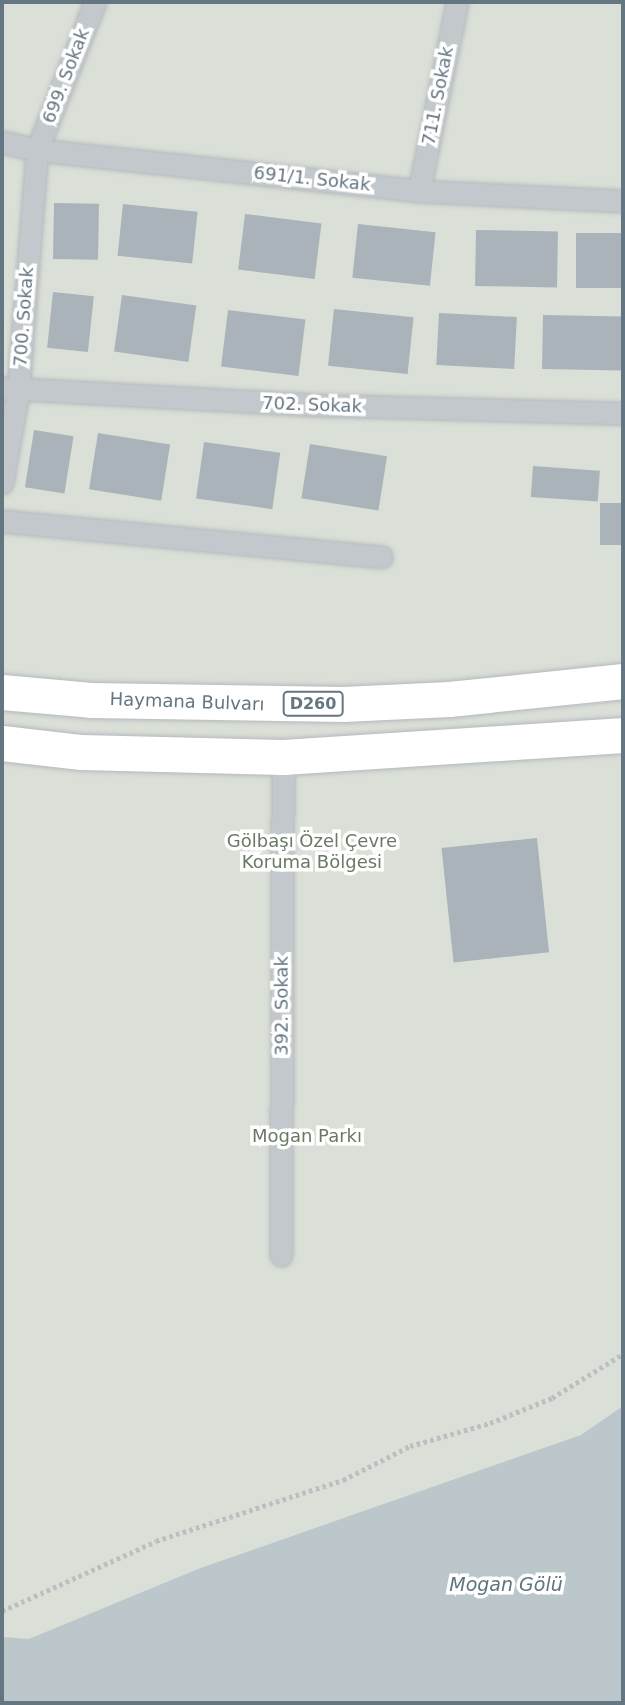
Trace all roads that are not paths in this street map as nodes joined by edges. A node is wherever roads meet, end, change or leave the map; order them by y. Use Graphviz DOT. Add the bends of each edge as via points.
graph roads {
  1 [pos="95,2"];
  2 [pos="457,2"];
  3 [pos="2,142"];
  4 [pos="37,150"];
  5 [pos="419,191"];
  6 [pos="623,201"];
  7 [pos="10,390"];
  8 [pos="623,413"];
  9 [pos="2,483"];
  10 [pos="2,521"];
  11 [pos="381,557"];
  12 [pos="623,681"];
  13 [pos="2,692"];
  14 [pos="623,735"];
  15 [pos="2,744"];
  16 [pos="283,757"];
  17 [pos="281,1255"];
  1 -- 4 [label="street, 699. Sokak"];
  2 -- 5 [label="street, 711. Sokak"];
  3 -- 4 [label="street, 691/1. Sokak"];
  4 -- 5 [label="street, 691/1. Sokak"];
  4 -- 7 [label="street, 700. Sokak"];
  5 -- 6 [label="street, 691/1. Sokak"];
  7 -- 8 [label="street, 702. Sokak"];
  7 -- 9 [label="street, 700. Sokak"];
  10 -- 11 [label="street"];
  12 -- 13 [label="highway, Haymana Bulvarı / D260" via="449,699 343,704 91,700"];
  14 -- 16 [label="highway"];
  15 -- 16 [label="highway" via="81,752"];
  16 -- 17 [label="street, 392. Sokak"];
}
